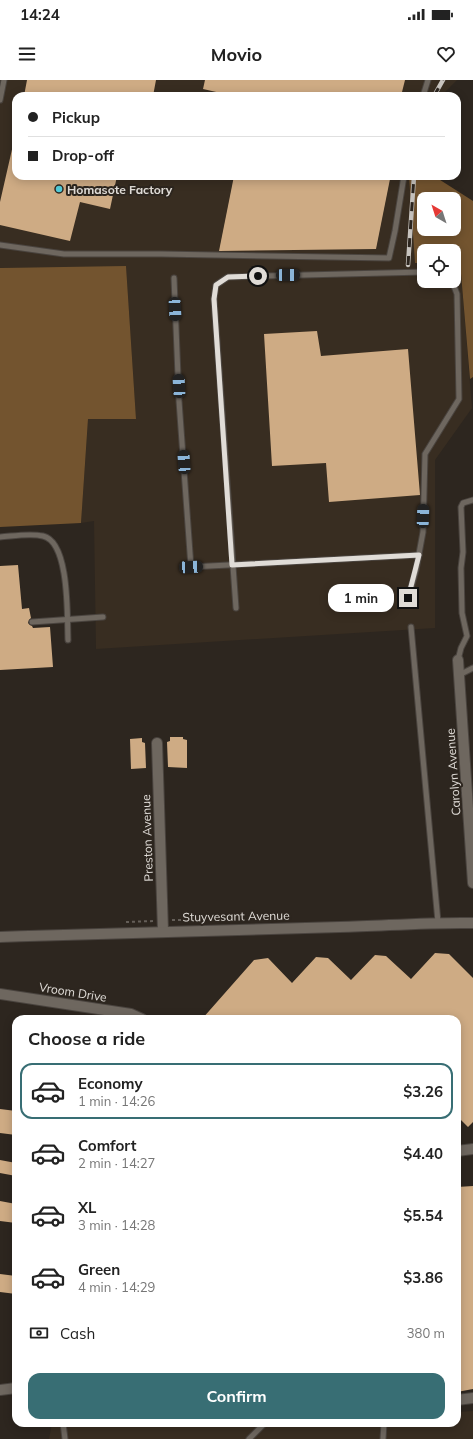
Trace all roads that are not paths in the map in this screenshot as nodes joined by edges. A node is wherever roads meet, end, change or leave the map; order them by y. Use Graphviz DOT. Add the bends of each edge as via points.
graph roads {
  1 [pos="4,80"];
  2 [pos="428,80"];
  3 [pos="424,92"];
  4 [pos="0,100"];
  5 [pos="403,180"];
  6 [pos="0,245"];
  7 [pos="417,272"];
  8 [pos="174,278"];
  9 [pos="455,288"];
  10 [pos="473,500"];
  11 [pos="0,537"];
  12 [pos="419,555"];
  13 [pos="232,565"];
  14 [pos="408,598"];
  15 [pos="236,608"];
  16 [pos="102,617"];
  17 [pos="67,620"];
  18 [pos="32,622"];
  19 [pos="411,627"];
  20 [pos="470,635"];
  21 [pos="68,640"];
  22 [pos="458,660"];
  23 [pos="473,668"];
  24 [pos="459,675"];
  25 [pos="157,743"];
  26 [pos="473,883"];
  27 [pos="438,922"];
  28 [pos="473,923"];
  29 [pos="163,931"];
  30 [pos="0,937"];
  31 [pos="0,994"];
  32 [pos="133,1015"];
  33 [pos="473,1149"];
  34 [pos="461,1150"];
  35 [pos="12,1388"];
  36 [pos="0,1390"];
  37 [pos="473,1398"];
  38 [pos="461,1400"];
  39 [pos="64,1427"];
  40 [pos="261,1427"];
  41 [pos="384,1427"];
  42 [pos="65,1439"];
  43 [pos="249,1439"];
  44 [pos="383,1439"];
  1 -- 4 [label="lane"];
  2 -- 3 [label="lane"];
  5 -- 6 [label="lane" via="389,258 64,254"];
  7 -- 13 [label="lane" via="228,277 216,285 214,299"];
  8 -- 13 [label="lane" via="179,401 191,567"];
  9 -- 12 [label="lane" via="457,294 459,400 425,454 423,532"];
  10 -- 20 [label="lane" via="463,503 461,507 462,613"];
  11 -- 17 [label="lane" via="45,536 53,542 63,565"];
  12 -- 13 [label="lane"];
  12 -- 14 [label="lane"];
  13 -- 15 [label="lane"];
  16 -- 17 [label="lane"];
  17 -- 18 [label="lane"];
  17 -- 21 [label="lane"];
  19 -- 27 [label="lane"];
  20 -- 22 [label="lane" via="461,648"];
  22 -- 24 [label="street, Carolyn Avenue"];
  23 -- 24 [label="lane"];
  24 -- 26 [label="street, Carolyn Avenue"];
  25 -- 29 [label="street, Preston Avenue"];
  27 -- 28 [label="street, Stuyvesant Avenue"];
  27 -- 29 [label="street, Stuyvesant Avenue"];
  29 -- 30 [label="street, Stuyvesant Avenue"];
  31 -- 32 [label="street, Vroom Drive"];
  33 -- 34 [label="street"];
  35 -- 36 [label="street"];
  37 -- 38 [label="street"];
  39 -- 42 [label="lane"];
  40 -- 43 [label="lane"];
  41 -- 44 [label="lane"];
}
